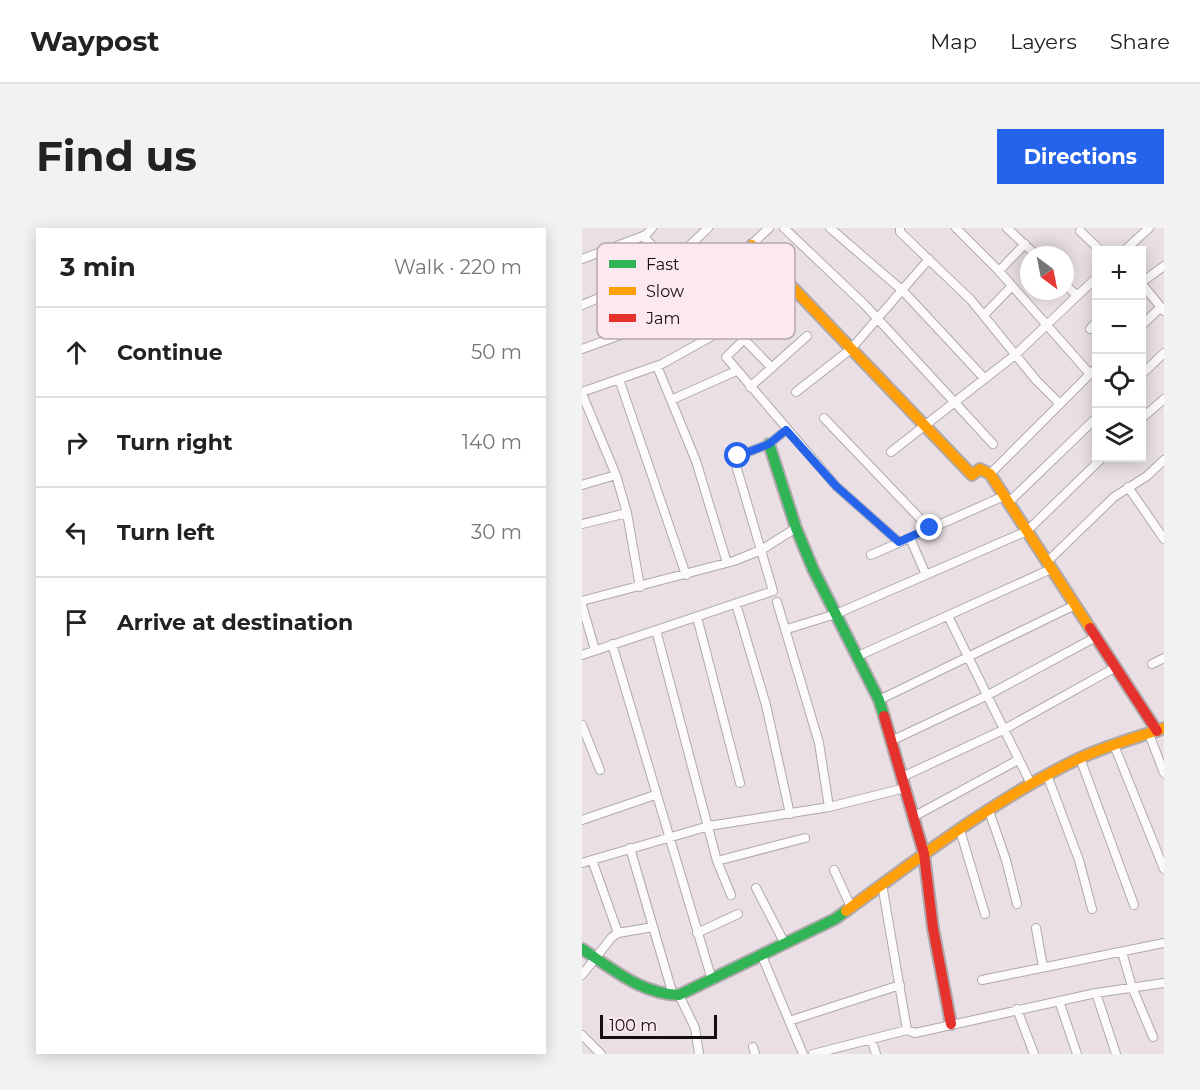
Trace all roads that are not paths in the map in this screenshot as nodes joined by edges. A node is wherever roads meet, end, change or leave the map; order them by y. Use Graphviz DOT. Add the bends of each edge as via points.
graph roads {
  1 [pos="652,228"];
  2 [pos="708,228"];
  3 [pos="770,228"];
  4 [pos="784,228"];
  5 [pos="830,228"];
  6 [pos="900,228"];
  7 [pos="956,228"];
  8 [pos="1007,228"];
  9 [pos="1149,228"];
  10 [pos="840,231"];
  11 [pos="1080,231"];
  12 [pos="643,236"];
  13 [pos="624,243"];
  14 [pos="650,243"];
  15 [pos="693,243"];
  16 [pos="754,243"];
  17 [pos="1025,244"];
  18 [pos="1096,246"];
  19 [pos="1129,246"];
  20 [pos="597,253"];
  21 [pos="582,259"];
  22 [pos="929,259"];
  23 [pos="1164,266"];
  24 [pos="999,271"];
  25 [pos="1146,280"];
  26 [pos="1092,282"];
  27 [pos="1012,286"];
  28 [pos="1146,288"];
  29 [pos="795,290"];
  30 [pos="903,291"];
  31 [pos="1074,293"];
  32 [pos="1077,296"];
  33 [pos="597,299"];
  34 [pos="582,305"];
  35 [pos="1163,309"];
  36 [pos="984,315"];
  37 [pos="878,319"];
  38 [pos="1146,322"];
  39 [pos="1048,326"];
  40 [pos="1092,327"];
  41 [pos="1090,329"];
  42 [pos="807,336"];
  43 [pos="610,339"];
  44 [pos="706,339"];
  45 [pos="744,340"];
  46 [pos="582,349"];
  47 [pos="851,349"];
  48 [pos="1164,352"];
  49 [pos="1016,355"];
  50 [pos="657,366"];
  51 [pos="772,368"];
  52 [pos="1092,370"];
  53 [pos="1146,370"];
  54 [pos="736,371"];
  55 [pos="1092,372"];
  56 [pos="984,378"];
  57 [pos="619,379"];
  58 [pos="750,387"];
  59 [pos="796,392"];
  60 [pos="582,393"];
  61 [pos="1164,399"];
  62 [pos="671,400"];
  63 [pos="954,402"];
  64 [pos="1059,404"];
  65 [pos="1146,415"];
  66 [pos="824,418"];
  67 [pos="1092,422"];
  68 [pos="924,427"];
  69 [pos="786,430"];
  70 [pos="769,444"];
  71 [pos="993,444"];
  72 [pos="891,452"];
  73 [pos="1164,460"];
  74 [pos="1098,462"];
  75 [pos="990,474"];
  76 [pos="616,475"];
  77 [pos="582,485"];
  78 [pos="1128,487"];
  79 [pos="1006,499"];
  80 [pos="627,513"];
  81 [pos="582,524"];
  82 [pos="796,528"];
  83 [pos="930,528"];
  84 [pos="1027,531"];
  85 [pos="910,538"];
  86 [pos="1164,539"];
  87 [pos="899,542"];
  88 [pos="761,550"];
  89 [pos="871,555"];
  90 [pos="727,563"];
  91 [pos="1049,565"];
  92 [pos="926,574"];
  93 [pos="686,575"];
  94 [pos="640,587"];
  95 [pos="777,602"];
  96 [pos="582,603"];
  97 [pos="736,604"];
  98 [pos="1075,605"];
  99 [pos="836,614"];
  100 [pos="948,615"];
  101 [pos="697,616"];
  102 [pos="787,629"];
  103 [pos="656,630"];
  104 [pos="1096,637"];
  105 [pos="612,644"];
  106 [pos="595,650"];
  107 [pos="582,655"];
  108 [pos="858,656"];
  109 [pos="967,657"];
  110 [pos="1164,658"];
  111 [pos="1152,664"];
  112 [pos="1116,667"];
  113 [pos="986,696"];
  114 [pos="879,700"];
  115 [pos="582,725"];
  116 [pos="1003,730"];
  117 [pos="1157,731"];
  118 [pos="891,741"];
  119 [pos="1114,745"];
  120 [pos="1080,758"];
  121 [pos="1018,760"];
  122 [pos="600,770"];
  123 [pos="1164,773"];
  124 [pos="1047,775"];
  125 [pos="740,783"];
  126 [pos="903,783"];
  127 [pos="1031,784"];
  128 [pos="655,795"];
  129 [pos="829,807"];
  130 [pos="989,811"];
  131 [pos="790,814"];
  132 [pos="913,817"];
  133 [pos="582,820"];
  134 [pos="709,826"];
  135 [pos="960,831"];
  136 [pos="668,837"];
  137 [pos="805,838"];
  138 [pos="630,848"];
  139 [pos="924,854"];
  140 [pos="592,860"];
  141 [pos="717,861"];
  142 [pos="582,863"];
  143 [pos="1164,869"];
  144 [pos="834,870"];
  145 [pos="882,884"];
  146 [pos="756,888"];
  147 [pos="731,895"];
  148 [pos="1017,904"];
  149 [pos="1134,905"];
  150 [pos="851,907"];
  151 [pos="1092,909"];
  152 [pos="738,914"];
  153 [pos="985,914"];
  154 [pos="653,927"];
  155 [pos="1036,928"];
  156 [pos="618,933"];
  157 [pos="697,933"];
  158 [pos="1164,943"];
  159 [pos="784,944"];
  160 [pos="582,949"];
  161 [pos="1122,952"];
  162 [pos="762,956"];
  163 [pos="596,957"];
  164 [pos="1043,967"];
  165 [pos="582,975"];
  166 [pos="712,980"];
  167 [pos="982,980"];
  168 [pos="1164,983"];
  169 [pos="900,986"];
  170 [pos="1132,987"];
  171 [pos="1096,993"];
  172 [pos="676,995"];
  173 [pos="1059,1001"];
  174 [pos="1017,1009"];
  175 [pos="789,1021"];
  176 [pos="951,1024"];
  177 [pos="907,1030"];
  178 [pos="582,1035"];
  179 [pos="1153,1037"];
  180 [pos="871,1039"];
  181 [pos="600,1054"];
  182 [pos="699,1054"];
  183 [pos="803,1054"];
  184 [pos="813,1054"];
  185 [pos="876,1054"];
  186 [pos="1034,1054"];
  187 [pos="1077,1054"];
  188 [pos="1116,1054"];
  1 -- 12 [label="street"];
  2 -- 15 [label="street"];
  3 -- 16 [label="street"];
  4 -- 37 [label="street"];
  5 -- 10 [label="street"];
  6 -- 22 [label="street"];
  7 -- 24 [label="street"];
  8 -- 17 [label="street"];
  9 -- 19 [label="street"];
  10 -- 30 [label="street"];
  11 -- 18 [label="street"];
  12 -- 13 [label="street"];
  12 -- 14 [label="street"];
  17 -- 24 [label="street"];
  20 -- 21 [label="street"];
  22 -- 30 [label="street"];
  22 -- 36 [label="street"];
  23 -- 25 [label="street"];
  24 -- 27 [label="street"];
  26 -- 32 [label="street"];
  27 -- 36 [label="street"];
  27 -- 39 [label="street"];
  28 -- 35 [label="street"];
  29 -- 47 [label="street"];
  30 -- 37 [label="street"];
  30 -- 56 [label="street"];
  31 -- 32 [label="street"];
  32 -- 39 [label="street"];
  33 -- 34 [label="street"];
  35 -- 38 [label="street"];
  36 -- 49 [label="street"];
  37 -- 47 [label="street"];
  37 -- 63 [label="street"];
  39 -- 49 [label="street"];
  39 -- 52 [label="street"];
  40 -- 41 [label="street"];
  42 -- 51 [label="street"];
  43 -- 46 [label="street"];
  44 -- 50 [label="street"];
  45 -- 51 [label="street"];
  45 -- 54 [label="street" via="726,357"];
  47 -- 59 [label="street"];
  47 -- 68 [label="street"];
  48 -- 53 [label="street"];
  49 -- 56 [label="street"];
  49 -- 64 [label="street"];
  50 -- 57 [label="street"];
  50 -- 62 [label="street"];
  51 -- 58 [label="street"];
  54 -- 58 [label="street"];
  54 -- 62 [label="street"];
  55 -- 64 [label="street"];
  56 -- 63 [label="street"];
  57 -- 60 [label="street"];
  57 -- 93 [label="street"];
  58 -- 69 [label="street"];
  60 -- 76 [label="street"];
  61 -- 65 [label="street"];
  62 -- 90 [label="street" via="696,461"];
  63 -- 68 [label="street"];
  63 -- 71 [label="street"];
  64 -- 75 [label="street"];
  66 -- 83 [label="street"];
  67 -- 79 [label="street"];
  68 -- 72 [label="street"];
  68 -- 75 [label="street" via="972,475 980,469"];
  69 -- 70 [label="street"];
  69 -- 87 [label="street" via="836,486"];
  70 -- 82 [label="street"];
  70 -- 88 [label="street" via="738,456 735,462"];
  73 -- 78 [label="street"];
  74 -- 84 [label="street"];
  75 -- 79 [label="street"];
  76 -- 77 [label="street"];
  76 -- 80 [label="street"];
  78 -- 86 [label="street"];
  78 -- 91 [label="street"];
  79 -- 83 [label="street"];
  79 -- 84 [label="street"];
  80 -- 81 [label="street"];
  80 -- 94 [label="street"];
  82 -- 88 [label="street"];
  82 -- 99 [label="street"];
  83 -- 85 [label="street"];
  84 -- 91 [label="street"];
  84 -- 92 [label="street"];
  85 -- 87 [label="street"];
  85 -- 92 [label="street"];
  87 -- 89 [label="street"];
  88 -- 90 [label="street"];
  88 -- 97 [label="street" via="773,591"];
  90 -- 93 [label="street"];
  91 -- 98 [label="street"];
  91 -- 100 [label="street"];
  92 -- 99 [label="street"];
  93 -- 94 [label="street"];
  94 -- 96 [label="street"];
  95 -- 102 [label="street"];
  96 -- 106 [label="street"];
  97 -- 101 [label="street"];
  97 -- 131 [label="street" via="766,705"];
  98 -- 104 [label="street"];
  98 -- 109 [label="street"];
  99 -- 102 [label="street"];
  99 -- 108 [label="street"];
  100 -- 108 [label="street"];
  100 -- 109 [label="street"];
  101 -- 103 [label="street"];
  101 -- 125 [label="street"];
  102 -- 129 [label="street" via="819,743"];
  103 -- 105 [label="street"];
  103 -- 134 [label="street"];
  104 -- 112 [label="street"];
  104 -- 113 [label="street"];
  105 -- 106 [label="street"];
  105 -- 128 [label="street"];
  106 -- 107 [label="street"];
  108 -- 114 [label="street"];
  109 -- 113 [label="street"];
  109 -- 114 [label="street"];
  110 -- 111 [label="street"];
  112 -- 116 [label="street"];
  112 -- 117 [label="street"];
  113 -- 116 [label="street"];
  113 -- 118 [label="street"];
  114 -- 118 [label="street"];
  115 -- 122 [label="street"];
  116 -- 121 [label="street"];
  116 -- 126 [label="street"];
  117 -- 119 [label="street"];
  117 -- 123 [label="street"];
  118 -- 126 [label="street"];
  119 -- 120 [label="street"];
  119 -- 143 [label="street"];
  120 -- 124 [label="street"];
  120 -- 149 [label="street"];
  121 -- 127 [label="street"];
  121 -- 132 [label="street"];
  124 -- 127 [label="street"];
  124 -- 151 [label="street" via="1079,860"];
  126 -- 129 [label="street"];
  126 -- 132 [label="street"];
  127 -- 130 [label="street"];
  128 -- 133 [label="street"];
  128 -- 136 [label="street"];
  129 -- 131 [label="street"];
  130 -- 135 [label="street"];
  130 -- 148 [label="street"];
  131 -- 134 [label="street"];
  132 -- 139 [label="street"];
  134 -- 136 [label="street"];
  134 -- 141 [label="street"];
  135 -- 139 [label="street"];
  135 -- 153 [label="street"];
  136 -- 138 [label="street"];
  136 -- 157 [label="street"];
  137 -- 141 [label="street"];
  138 -- 140 [label="street"];
  138 -- 154 [label="street"];
  139 -- 145 [label="street"];
  139 -- 176 [label="street"];
  140 -- 142 [label="street"];
  140 -- 156 [label="street"];
  141 -- 147 [label="street"];
  144 -- 150 [label="street"];
  145 -- 150 [label="street"];
  145 -- 169 [label="street"];
  146 -- 159 [label="street"];
  150 -- 159 [label="street" via="835,920"];
  152 -- 157 [label="street"];
  154 -- 156 [label="street"];
  154 -- 172 [label="street"];
  155 -- 164 [label="street"];
  156 -- 163 [label="street"];
  157 -- 166 [label="street"];
  158 -- 161 [label="street"];
  159 -- 162 [label="street"];
  160 -- 163 [label="street"];
  161 -- 164 [label="street"];
  161 -- 170 [label="street"];
  162 -- 166 [label="street"];
  162 -- 175 [label="street"];
  163 -- 165 [label="street"];
  163 -- 172 [label="street" via="648,991"];
  164 -- 167 [label="street"];
  166 -- 172 [label="street"];
  168 -- 170 [label="street"];
  169 -- 175 [label="street"];
  169 -- 177 [label="street"];
  170 -- 171 [label="street"];
  170 -- 179 [label="street"];
  171 -- 173 [label="street"];
  171 -- 188 [label="street"];
  172 -- 182 [label="street" via="695,1028"];
  173 -- 174 [label="street"];
  173 -- 187 [label="street"];
  174 -- 176 [label="street"];
  174 -- 186 [label="street"];
  175 -- 183 [label="street"];
  176 -- 177 [label="street" via="915,1033"];
  177 -- 180 [label="street"];
  178 -- 181 [label="street"];
  180 -- 184 [label="street"];
  180 -- 185 [label="street"];
}
